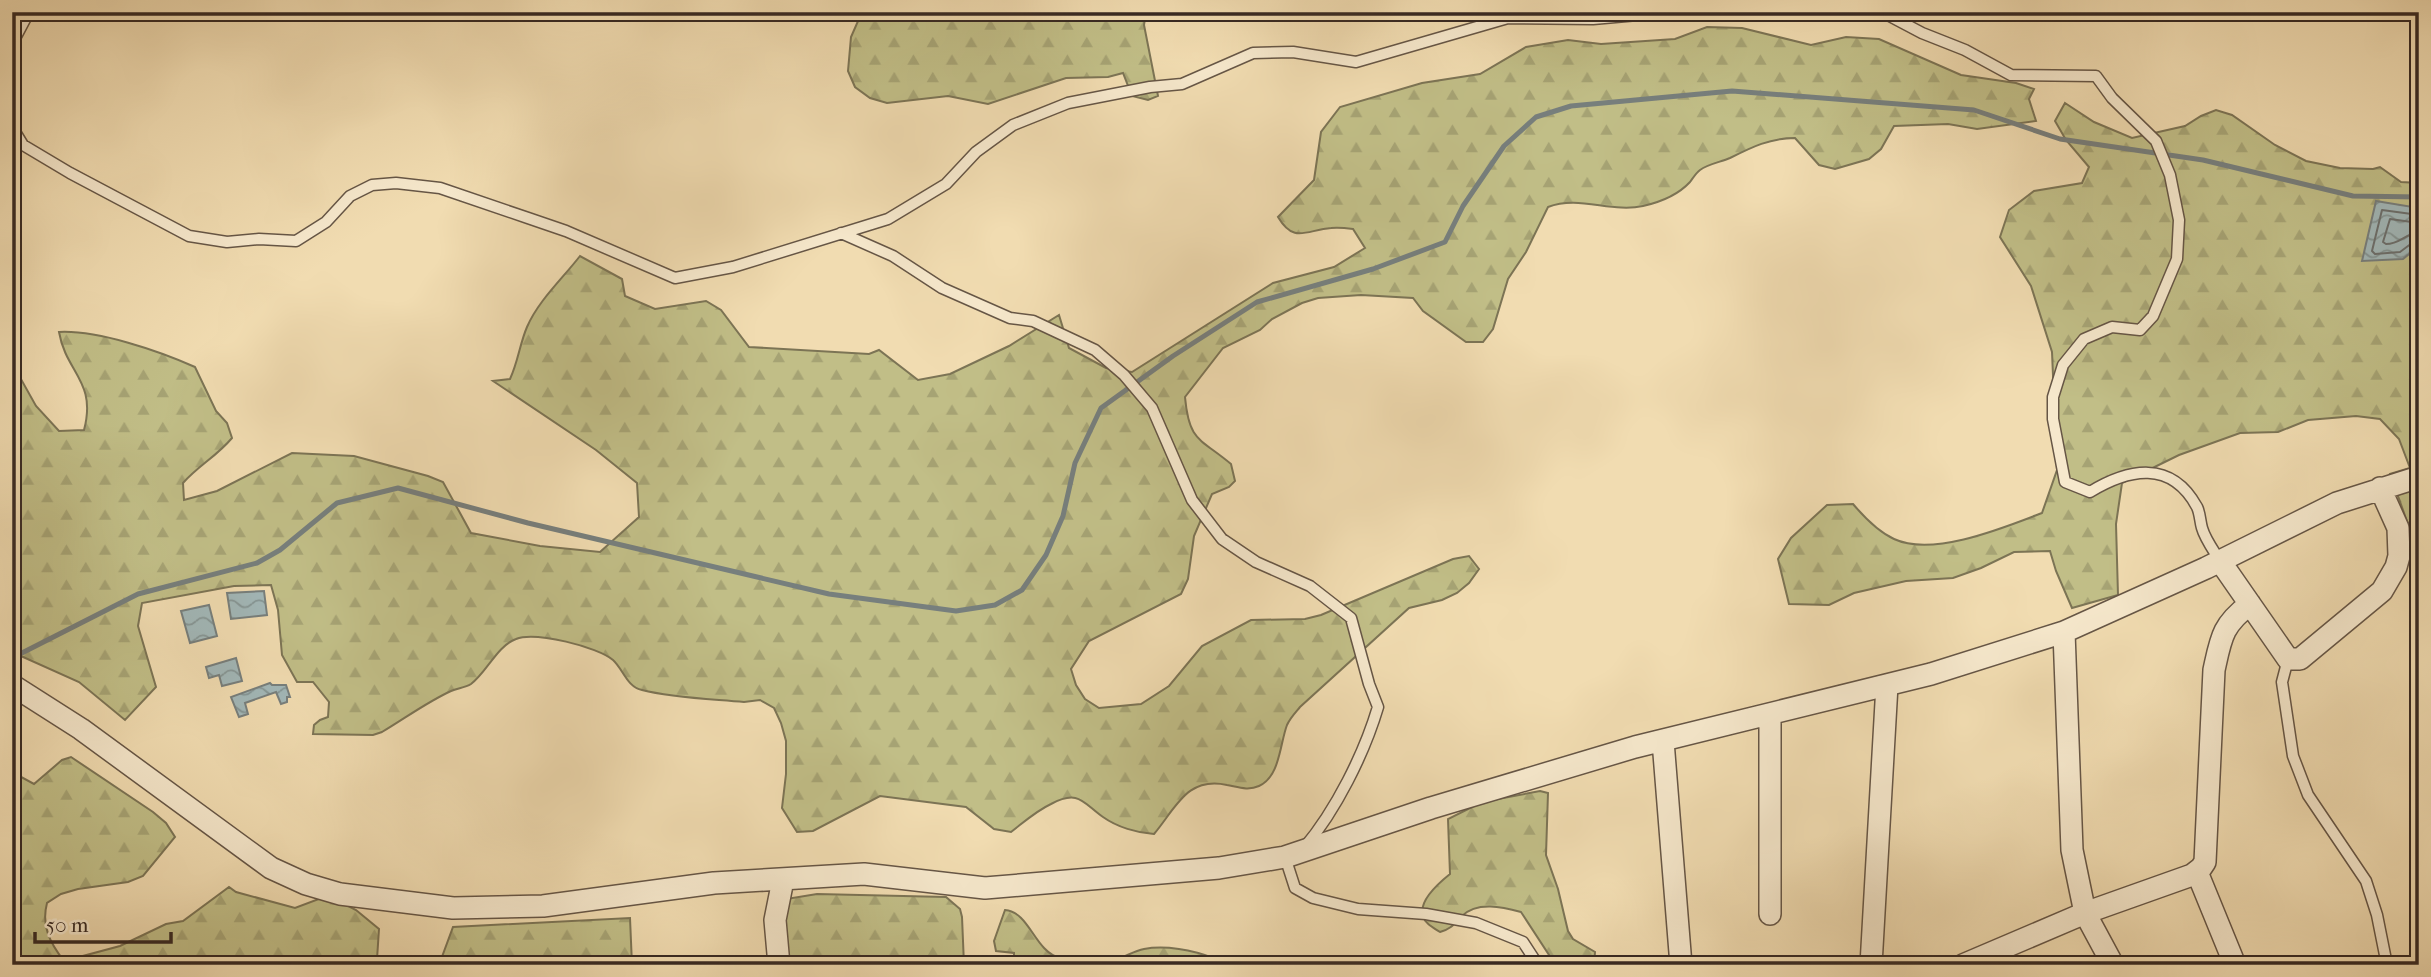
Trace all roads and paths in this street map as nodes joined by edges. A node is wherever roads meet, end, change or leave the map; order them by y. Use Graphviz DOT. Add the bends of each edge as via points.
graph roads {
  1 [pos="29,12"];
  2 [pos="1671,12"];
  3 [pos="1863,12"];
  4 [pos="12,44"];
  5 [pos="12,127"];
  6 [pos="841,233"];
  7 [pos="2419,477"];
  8 [pos="2380,488"];
  9 [pos="2220,561"];
  10 [pos="2250,604"];
  11 [pos="2064,632"];
  12 [pos="2288,659"];
  13 [pos="12,685"];
  14 [pos="1887,685"];
  15 [pos="1770,714"];
  16 [pos="1663,741"];
  17 [pos="1293,855"];
  18 [pos="2197,872"];
  19 [pos="783,880"];
  20 [pos="2085,913"];
  21 [pos="1770,914"];
  22 [pos="779,965"];
  23 [pos="1538,965"];
  24 [pos="1681,965"];
  25 [pos="1871,965"];
  26 [pos="1963,965"];
  27 [pos="2113,965"];
  28 [pos="2235,965"];
  29 [pos="2387,965"];
  1 -- 4 [label="lane"];
  2 -- 6 [label="lane" via="1593,19 1508,18 1356,62 1293,52 1253,52 1181,84 1068,103 1013,125 976,152 946,184 888,219"];
  3 -- 9 [label="lane" via="1886,14 2011,75 2096,76 2156,141 2170,175 2179,220 2177,259 2152,316 2140,330 2112,327 2084,339 2063,365 2053,397 2053,419 2065,482 2090,492 2109,480 2142,471 2165,476 2198,508 2202,530"];
  5 -- 6 [label="lane" via="23,145 69,173 189,236 227,242 296,241 326,222 350,196 372,184 396,183 440,188 566,231 675,278 733,267"];
  6 -- 17 [label="lane" via="893,256 942,288 1010,318 1033,321 1095,350 1152,408 1192,500 1222,539 1256,562 1310,586 1351,618 1378,707 1324,824"];
  7 -- 8 [label="street"];
  8 -- 9 [label="street" via="2337,503"];
  8 -- 12 [label="street" via="2398,528 2399,556 2389,580 2305,656"];
  9 -- 10 [label="street"];
  9 -- 11 [label="street"];
  10 -- 12 [label="street"];
  10 -- 18 [label="street" via="2228,622 2214,670 2204,862"];
  11 -- 14 [label="street"];
  11 -- 20 [label="street" via="2071,850"];
  12 -- 29 [label="lane" via="2282,682 2293,756 2308,796 2366,881"];
  13 -- 19 [label="street" via="81,729 271,868 340,894 453,908 543,906 714,883"];
  14 -- 15 [label="street"];
  14 -- 25 [label="street"];
  15 -- 16 [label="street"];
  15 -- 21 [label="street"];
  16 -- 17 [label="street" via="1431,808"];
  16 -- 24 [label="street"];
  17 -- 19 [label="street" via="1167,873 985,888 864,873"];
  17 -- 23 [label="lane" via="1296,888 1313,898 1358,909 1476,923 1523,942"];
  18 -- 20 [label="street"];
  18 -- 28 [label="street"];
  19 -- 22 [label="street" via="775,920"];
  20 -- 26 [label="street"];
  20 -- 27 [label="street"];
}
